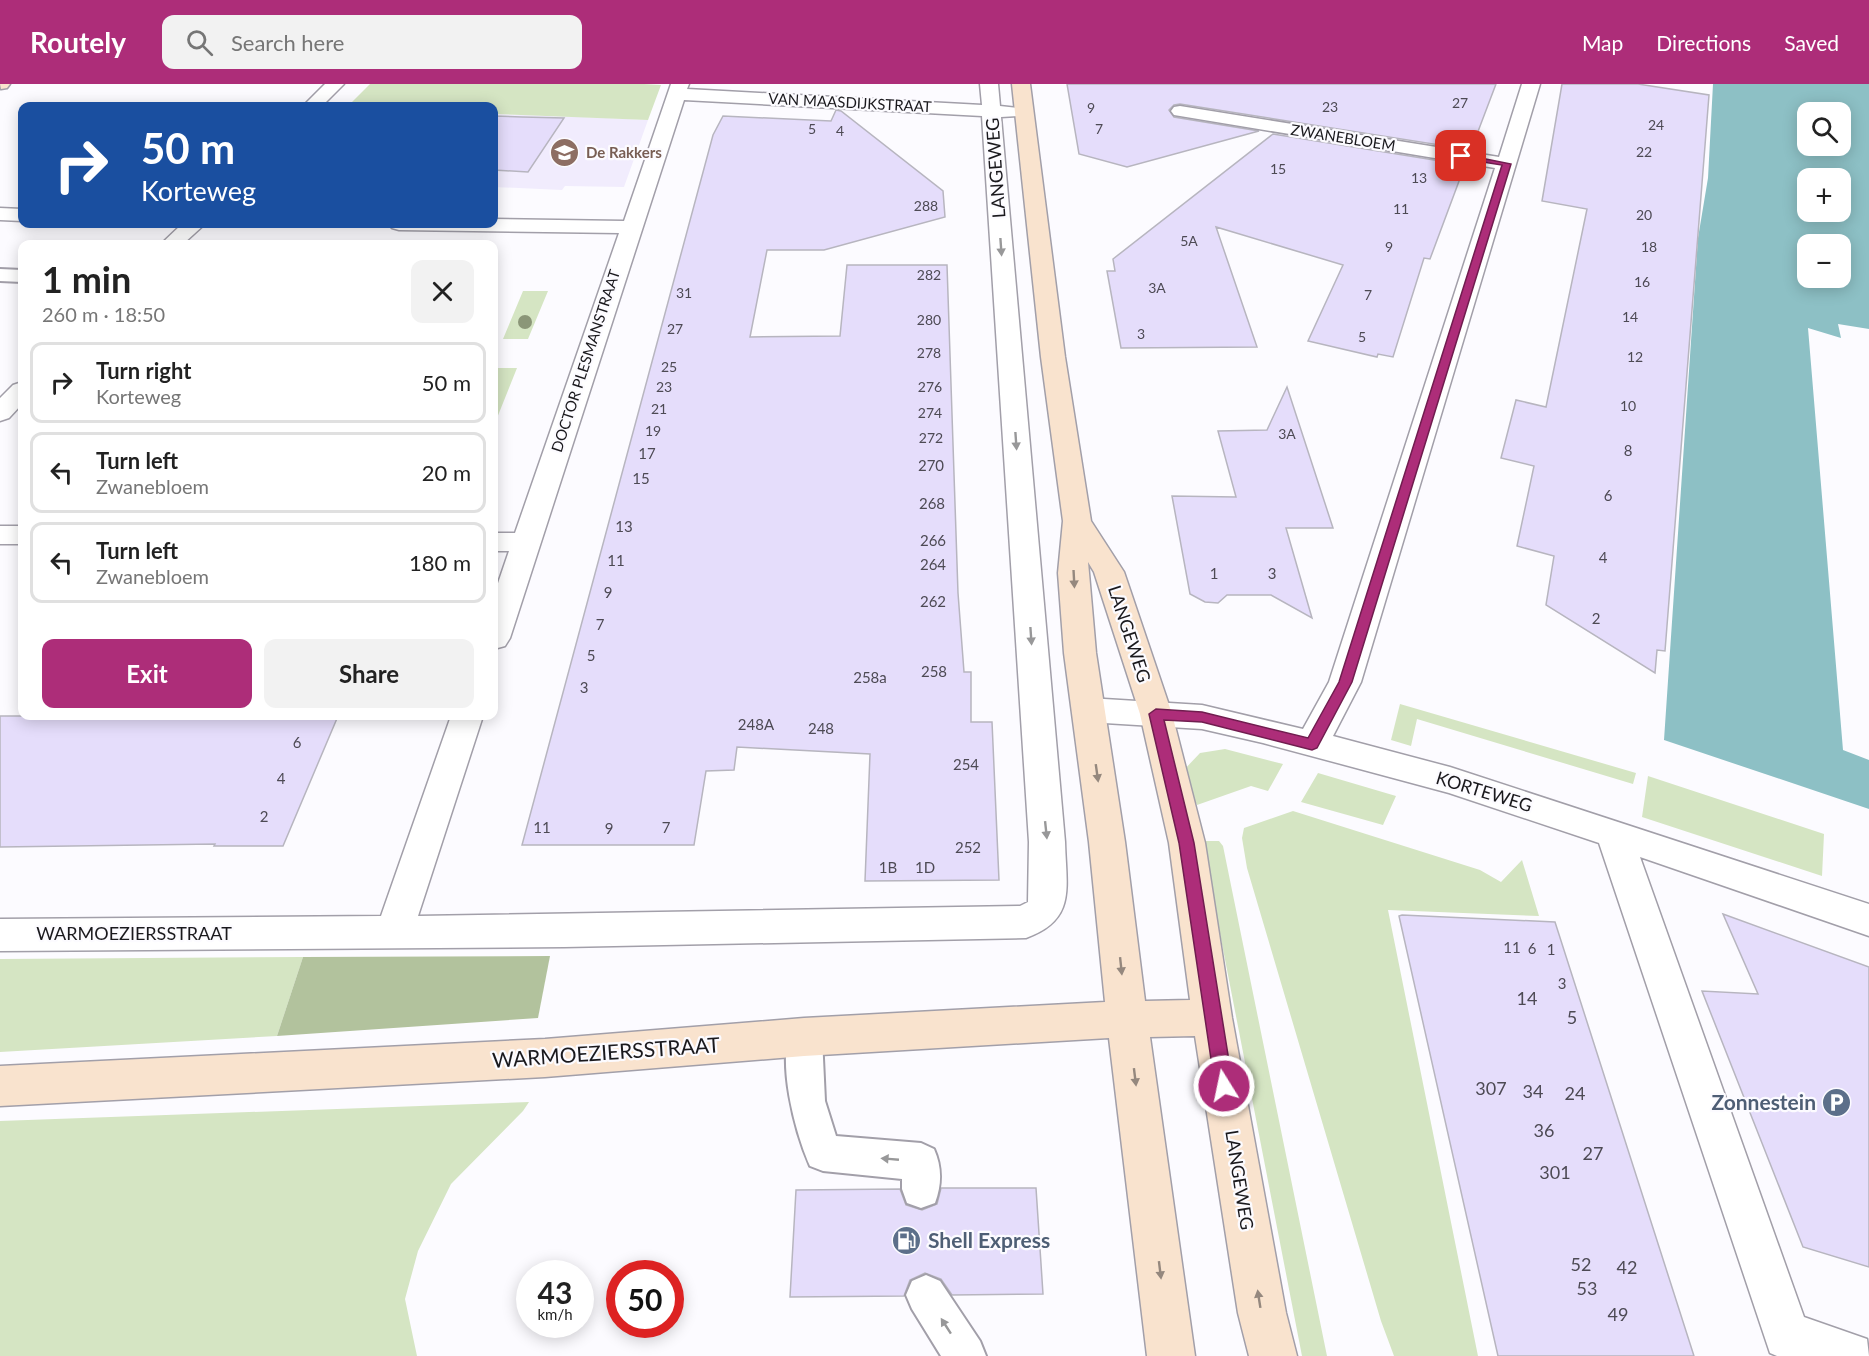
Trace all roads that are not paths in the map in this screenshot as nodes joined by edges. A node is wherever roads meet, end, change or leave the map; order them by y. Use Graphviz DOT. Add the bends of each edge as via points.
graph roads {
  1 [pos="335,84"];
  2 [pos="1021,84"];
  3 [pos="1532,84"];
  4 [pos="678,89"];
  5 [pos="990,97"];
  6 [pos="316,102"];
  7 [pos="1180,111"];
  8 [pos="1024,113"];
  9 [pos="1507,164"];
  10 [pos="0,214"];
  11 [pos="18,215"];
  12 [pos="498,225"];
  13 [pos="630,227"];
  14 [pos="189,228"];
  15 [pos="176,240"];
  16 [pos="0,275"];
  17 [pos="18,276"];
  18 [pos="18,394"];
  19 [pos="0,413"];
  20 [pos="1077,521"];
  21 [pos="0,535"];
  22 [pos="18,535"];
  23 [pos="498,542"];
  24 [pos="526,542"];
  25 [pos="498,626"];
  26 [pos="1088,710"];
  27 [pos="1156,714"];
  28 [pos="466,720"];
  29 [pos="1312,744"];
  30 [pos="1614,833"];
  31 [pos="1048,899"];
  32 [pos="1869,920"];
  33 [pos="394,932"];
  34 [pos="0,935"];
  35 [pos="1212,1018"];
  36 [pos="1127,1019"];
  37 [pos="804,1037"];
  38 [pos="0,1086"];
  39 [pos="921,1189"];
  40 [pos="926,1296"];
  41 [pos="965,1356"];
  42 [pos="1171,1356"];
  43 [pos="1273,1356"];
  44 [pos="1850,1356"];
  1 -- 6 [label="street"];
  2 -- 8 [label="main road, LANGEWEG"];
  3 -- 9 [label="street"];
  4 -- 5 [label="street, VAN MAASDIJKSTRAAT"];
  4 -- 13 [label="street, DOCTOR PLESMANSTRAAT"];
  5 -- 8 [label="street, VAN MAASDIJKSTRAAT"];
  5 -- 31 [label="street, LANGEWEG, one-way" via="1047,842"];
  7 -- 9 [label="street, ZWANEBLOEM"];
  8 -- 20 [label="main road, LANGEWEG"];
  9 -- 29 [label="street" via="1345,682"];
  10 -- 11 [label="street"];
  12 -- 13 [label="street"];
  13 -- 24 [label="street, DOCTOR PLESMANSTRAAT"];
  14 -- 15 [label="street"];
  16 -- 17 [label="lane"];
  18 -- 19 [label="street"];
  20 -- 26 [label="main road, LANGEWEG, one-way" via="1073,573"];
  20 -- 27 [label="main road, LANGEWEG" via="1109,572"];
  21 -- 22 [label="street"];
  23 -- 24 [label="street"];
  24 -- 25 [label="street, DOCTOR PLESMANSTRAAT"];
  26 -- 27 [label="street, KORTEWEG"];
  26 -- 36 [label="main road, LANGEWEG, one-way"];
  27 -- 29 [label="street, KORTEWEG" via="1202,717"];
  27 -- 35 [label="main road, LANGEWEG" via="1187,843"];
  28 -- 33 [label="street"];
  29 -- 30 [label="street, KORTEWEG" via="1450,780"];
  30 -- 32 [label="street, KORTEWEG"];
  30 -- 44 [label="street" via="1787,1335"];
  31 -- 33 [label="street, WARMOEZIERSSTRAAT" via="1041,913 1026,922"];
  33 -- 34 [label="street, WARMOEZIERSSTRAAT"];
  35 -- 36 [label="main road, WARMOEZIERSSTRAAT"];
  43 -- 35 [label="main road, LANGEWEG, one-way" via="1262,1313"];
  36 -- 37 [label="main road, WARMOEZIERSSTRAAT"];
  36 -- 42 [label="main road, LANGEWEG, one-way"];
  37 -- 38 [label="main road, WARMOEZIERSSTRAAT" via="545,1058"];
  39 -- 37 [label="lane, one-way" via="921,1162 823,1153 807,1101"];
  41 -- 40 [label="lane, one-way"];
}
